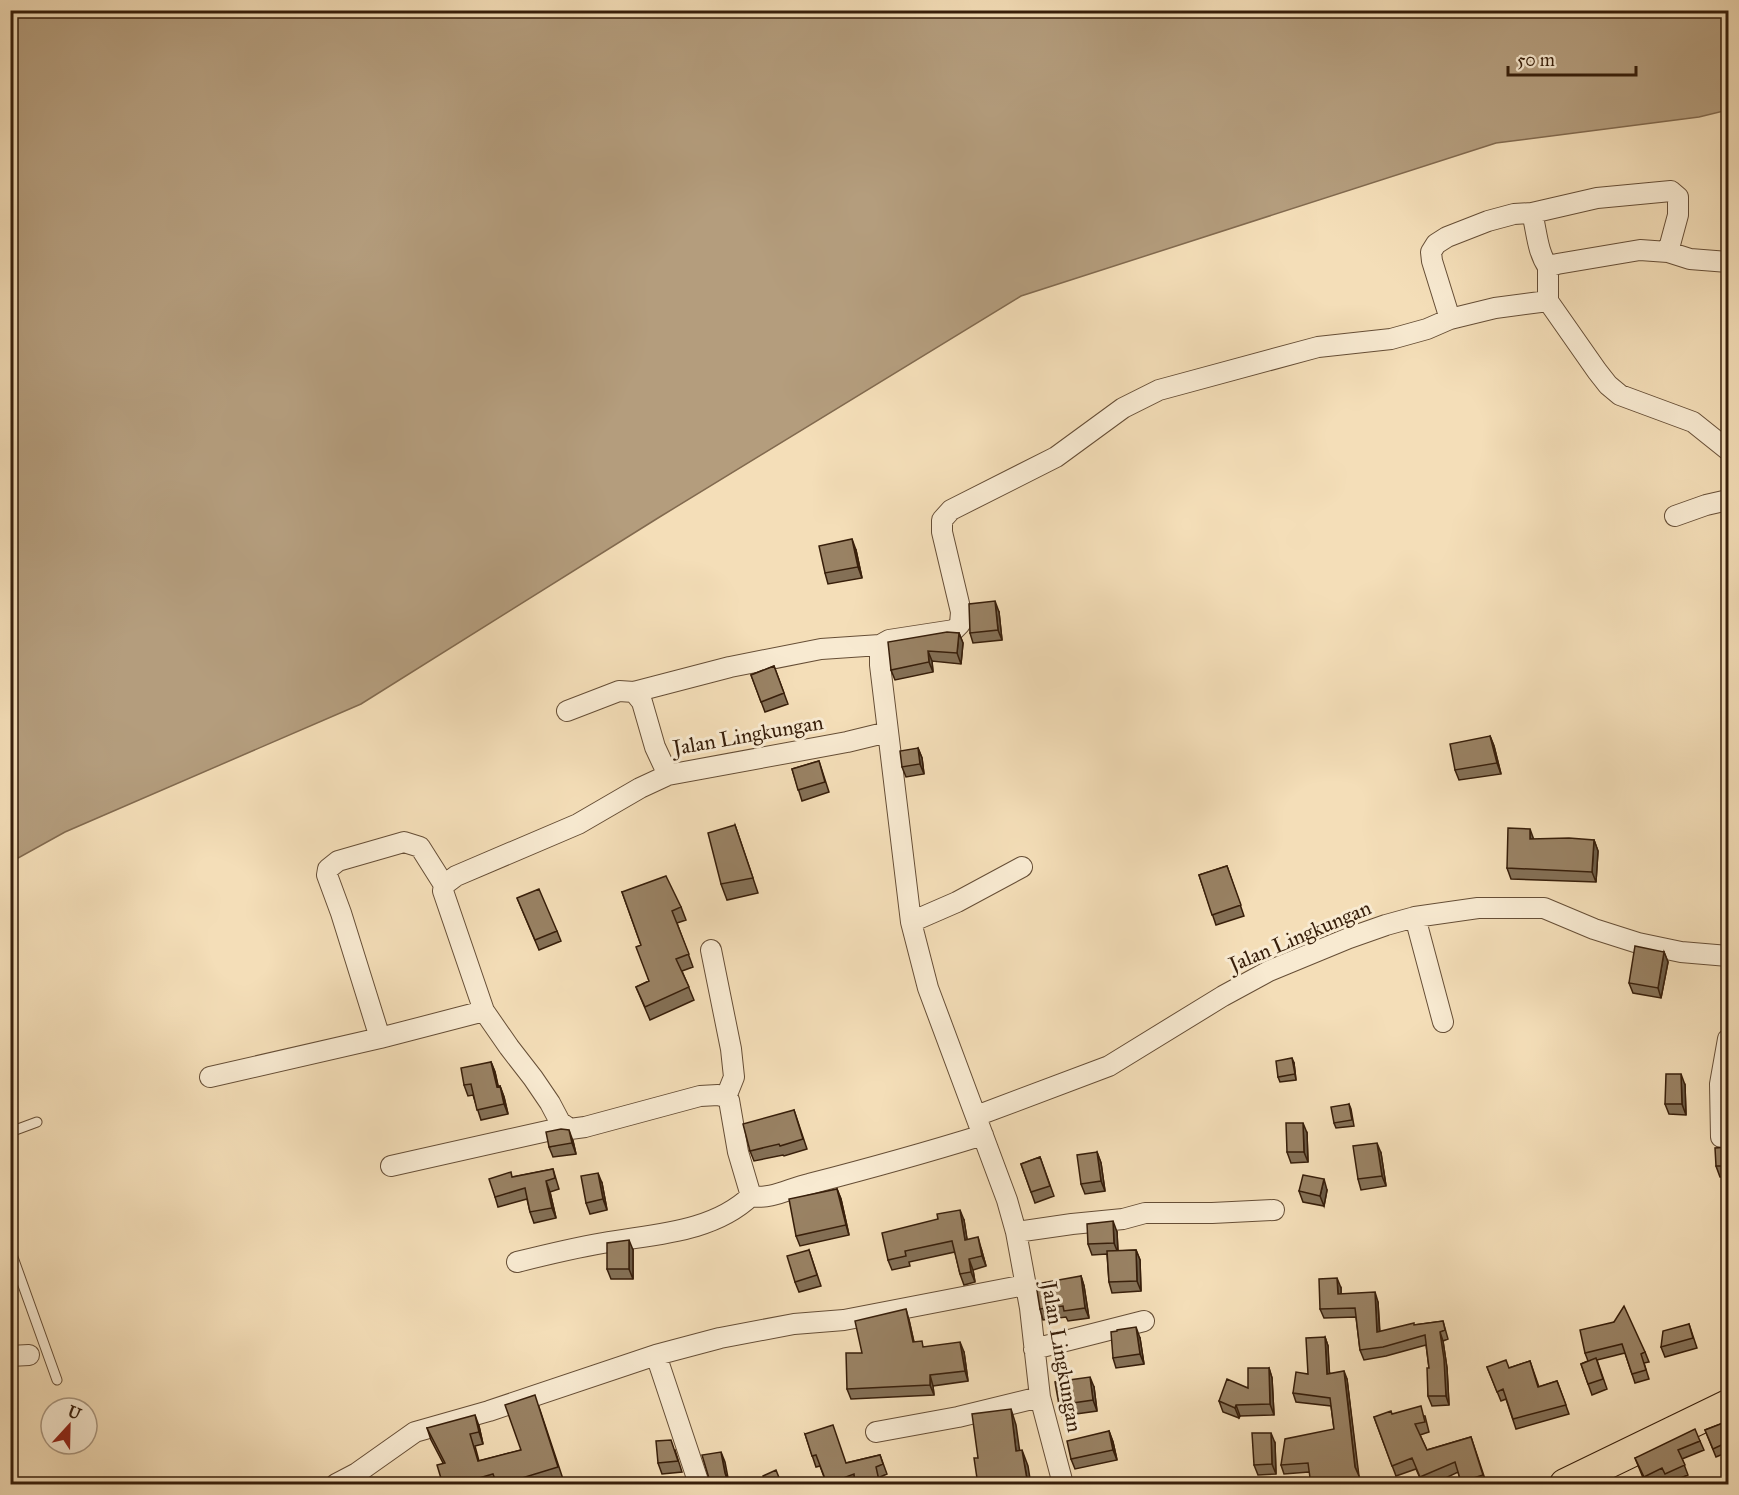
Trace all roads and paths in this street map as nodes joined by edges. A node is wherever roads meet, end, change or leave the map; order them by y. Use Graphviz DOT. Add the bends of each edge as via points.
graph roads {
  1 [pos="1532,213"];
  2 [pos="1668,252"];
  3 [pos="1728,262"];
  4 [pos="1548,267"];
  5 [pos="1548,301"];
  6 [pos="1450,319"];
  7 [pos="1728,450"];
  8 [pos="1728,500"];
  9 [pos="1675,516"];
  10 [pos="880,645"];
  11 [pos="634,692"];
  12 [pos="567,711"];
  13 [pos="888,732"];
  14 [pos="668,776"];
  15 [pos="1022,867"];
  16 [pos="444,885"];
  17 [pos="1415,917"];
  18 [pos="911,922"];
  19 [pos="711,951"];
  20 [pos="1728,956"];
  21 [pos="484,1011"];
  22 [pos="1443,1022"];
  23 [pos="380,1038"];
  24 [pos="1728,1039"];
  25 [pos="210,1077"];
  26 [pos="726,1097"];
  27 [pos="976,1116"];
  28 [pos="37,1122"];
  29 [pos="565,1127"];
  30 [pos="10,1132"];
  31 [pos="982,1135"];
  32 [pos="1721,1137"];
  33 [pos="391,1166"];
  34 [pos="751,1196"];
  35 [pos="1274,1210"];
  36 [pos="1016,1232"];
  37 [pos="10,1250"];
  38 [pos="517,1262"];
  39 [pos="1025,1285"];
  40 [pos="1144,1320"];
  41 [pos="1034,1349"];
  42 [pos="656,1355"];
  43 [pos="57,1380"];
  44 [pos="1040,1397"];
  45 [pos="1728,1405"];
  46 [pos="876,1432"];
  47 [pos="1607,1475"];
  48 [pos="336,1485"];
  49 [pos="699,1485"];
  50 [pos="1063,1485"];
  51 [pos="1565,1485"];
  1 -- 2 [label="street" via="1597,198 1671,191 1678,197 1678,215"];
  1 -- 4 [label="street" via="1540,253"];
  1 -- 6 [label="street" via="1488,221 1436,244 1431,252 1432,261"];
  2 -- 3 [label="street" via="1690,259"];
  2 -- 4 [label="street" via="1640,250"];
  4 -- 5 [label="street"];
  5 -- 6 [label="street"];
  5 -- 7 [label="street" via="1597,371 1620,395 1693,422"];
  6 -- 10 [label="street" via="1391,339 1318,347 1243,366 1159,390 1123,408 1056,457 951,510 942,520 942,532 962,612 960,624 954,630 898,638"];
  8 -- 9 [label="street"];
  10 -- 11 [label="street" via="821,648"];
  10 -- 13 [label="street, Jalan Lingkungan"];
  11 -- 12 [label="street" via="618,691"];
  11 -- 14 [label="street, Jalan Lingkungan" via="642,702"];
  13 -- 14 [label="street, Jalan Lingkungan"];
  13 -- 18 [label="street, Jalan Lingkungan"];
  14 -- 16 [label="street" via="578,824 456,876"];
  15 -- 18 [label="street"];
  16 -- 21 [label="street"];
  16 -- 23 [label="street" via="420,847 404,842 338,861 328,869"];
  17 -- 20 [label="street, Jalan Lingkungan" via="1478,908 1544,908 1638,943"];
  17 -- 22 [label="street"];
  17 -- 27 [label="street, Jalan Lingkungan" via="1269,971 1109,1066"];
  18 -- 27 [label="street, Jalan Lingkungan" via="928,988"];
  19 -- 26 [label="street" via="734,1077"];
  21 -- 23 [label="street"];
  21 -- 29 [label="street"];
  23 -- 25 [label="street"];
  24 -- 32 [label="street" via="1720,1084"];
  26 -- 29 [label="street" via="700,1096 575,1130"];
  26 -- 34 [label="street"];
  27 -- 31 [label="street, Jalan Lingkungan"];
  28 -- 30 [label="lane"];
  29 -- 33 [label="street"];
  31 -- 34 [label="street" via="767,1197"];
  31 -- 36 [label="street, Jalan Lingkungan"];
  34 -- 38 [label="street" via="719,1217 682,1229"];
  35 -- 36 [label="street" via="1145,1213"];
  36 -- 39 [label="street, Jalan Lingkungan"];
  37 -- 43 [label="lane"];
  39 -- 41 [label="street, Jalan Lingkungan"];
  39 -- 42 [label="street" via="844,1320 794,1324 720,1338"];
  40 -- 41 [label="street"];
  41 -- 44 [label="street, Jalan Lingkungan"];
  42 -- 48 [label="street" via="415,1432"];
  42 -- 49 [label="street"];
  44 -- 46 [label="street" via="958,1418"];
  44 -- 50 [label="street, Jalan Lingkungan"];
  45 -- 47 [label="main road"];
  47 -- 51 [label="main road"];
}
